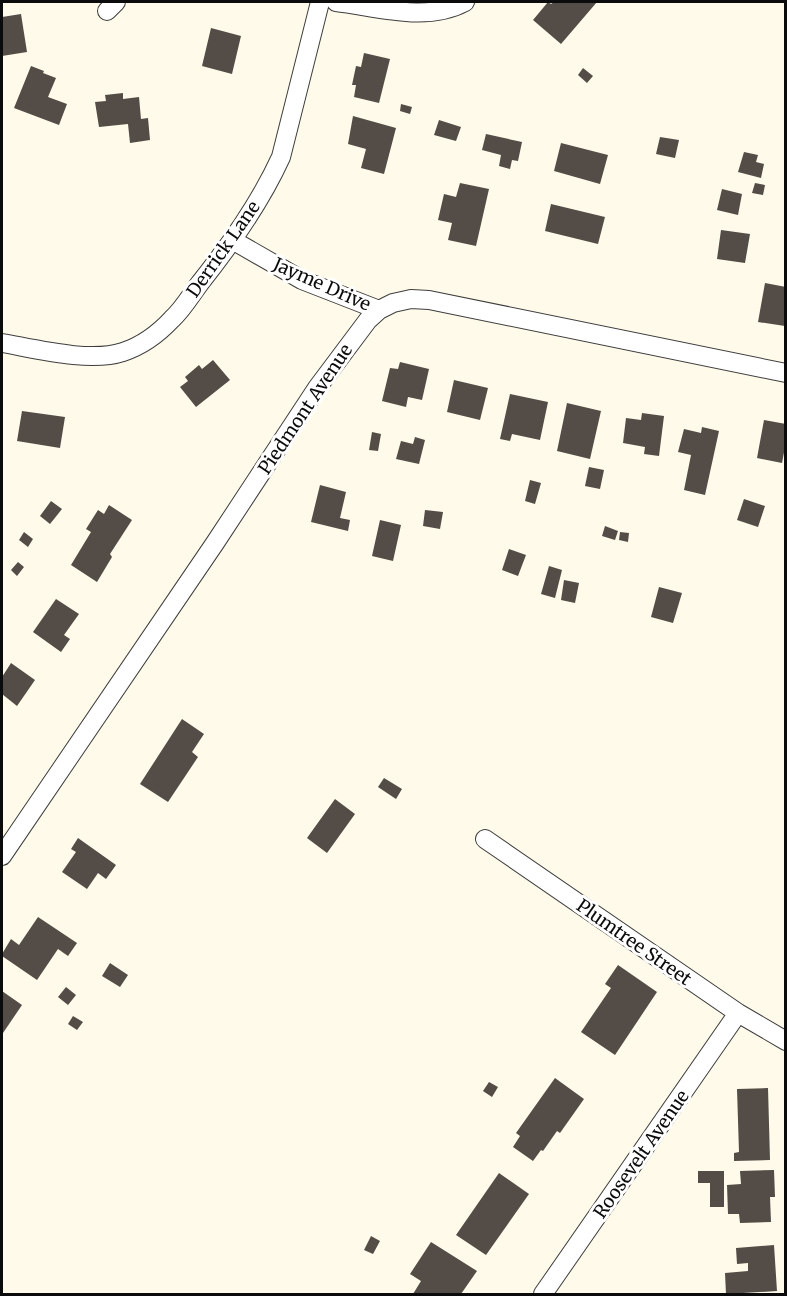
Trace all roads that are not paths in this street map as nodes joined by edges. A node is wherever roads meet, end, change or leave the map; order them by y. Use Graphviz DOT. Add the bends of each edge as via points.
graph roads {
  1 [pos="320,2"];
  2 [pos="336,2"];
  3 [pos="465,2"];
  4 [pos="234,241"];
  5 [pos="379,310"];
  6 [pos="2,343"];
  7 [pos="786,374"];
  8 [pos="485,839"];
  9 [pos="2,856"];
  10 [pos="738,1013"];
  11 [pos="786,1041"];
  12 [pos="543,1294"];
  1 -- 4 [label="street, Derrick Lane" via="281,157"];
  2 -- 3 [label="street" via="427,14"];
  4 -- 5 [label="street, Jayme Drive" via="302,280"];
  4 -- 6 [label="street, Derrick Lane" via="172,319 149,339 122,352 70,355"];
  5 -- 7 [label="street, Piedmont Avenue" via="411,299 429,300"];
  5 -- 9 [label="street, Piedmont Avenue" via="317,388"];
  8 -- 10 [label="street, Plumtree Street"];
  10 -- 11 [label="street, Plumtree Street"];
  10 -- 12 [label="street, Roosevelt Avenue"];
}
